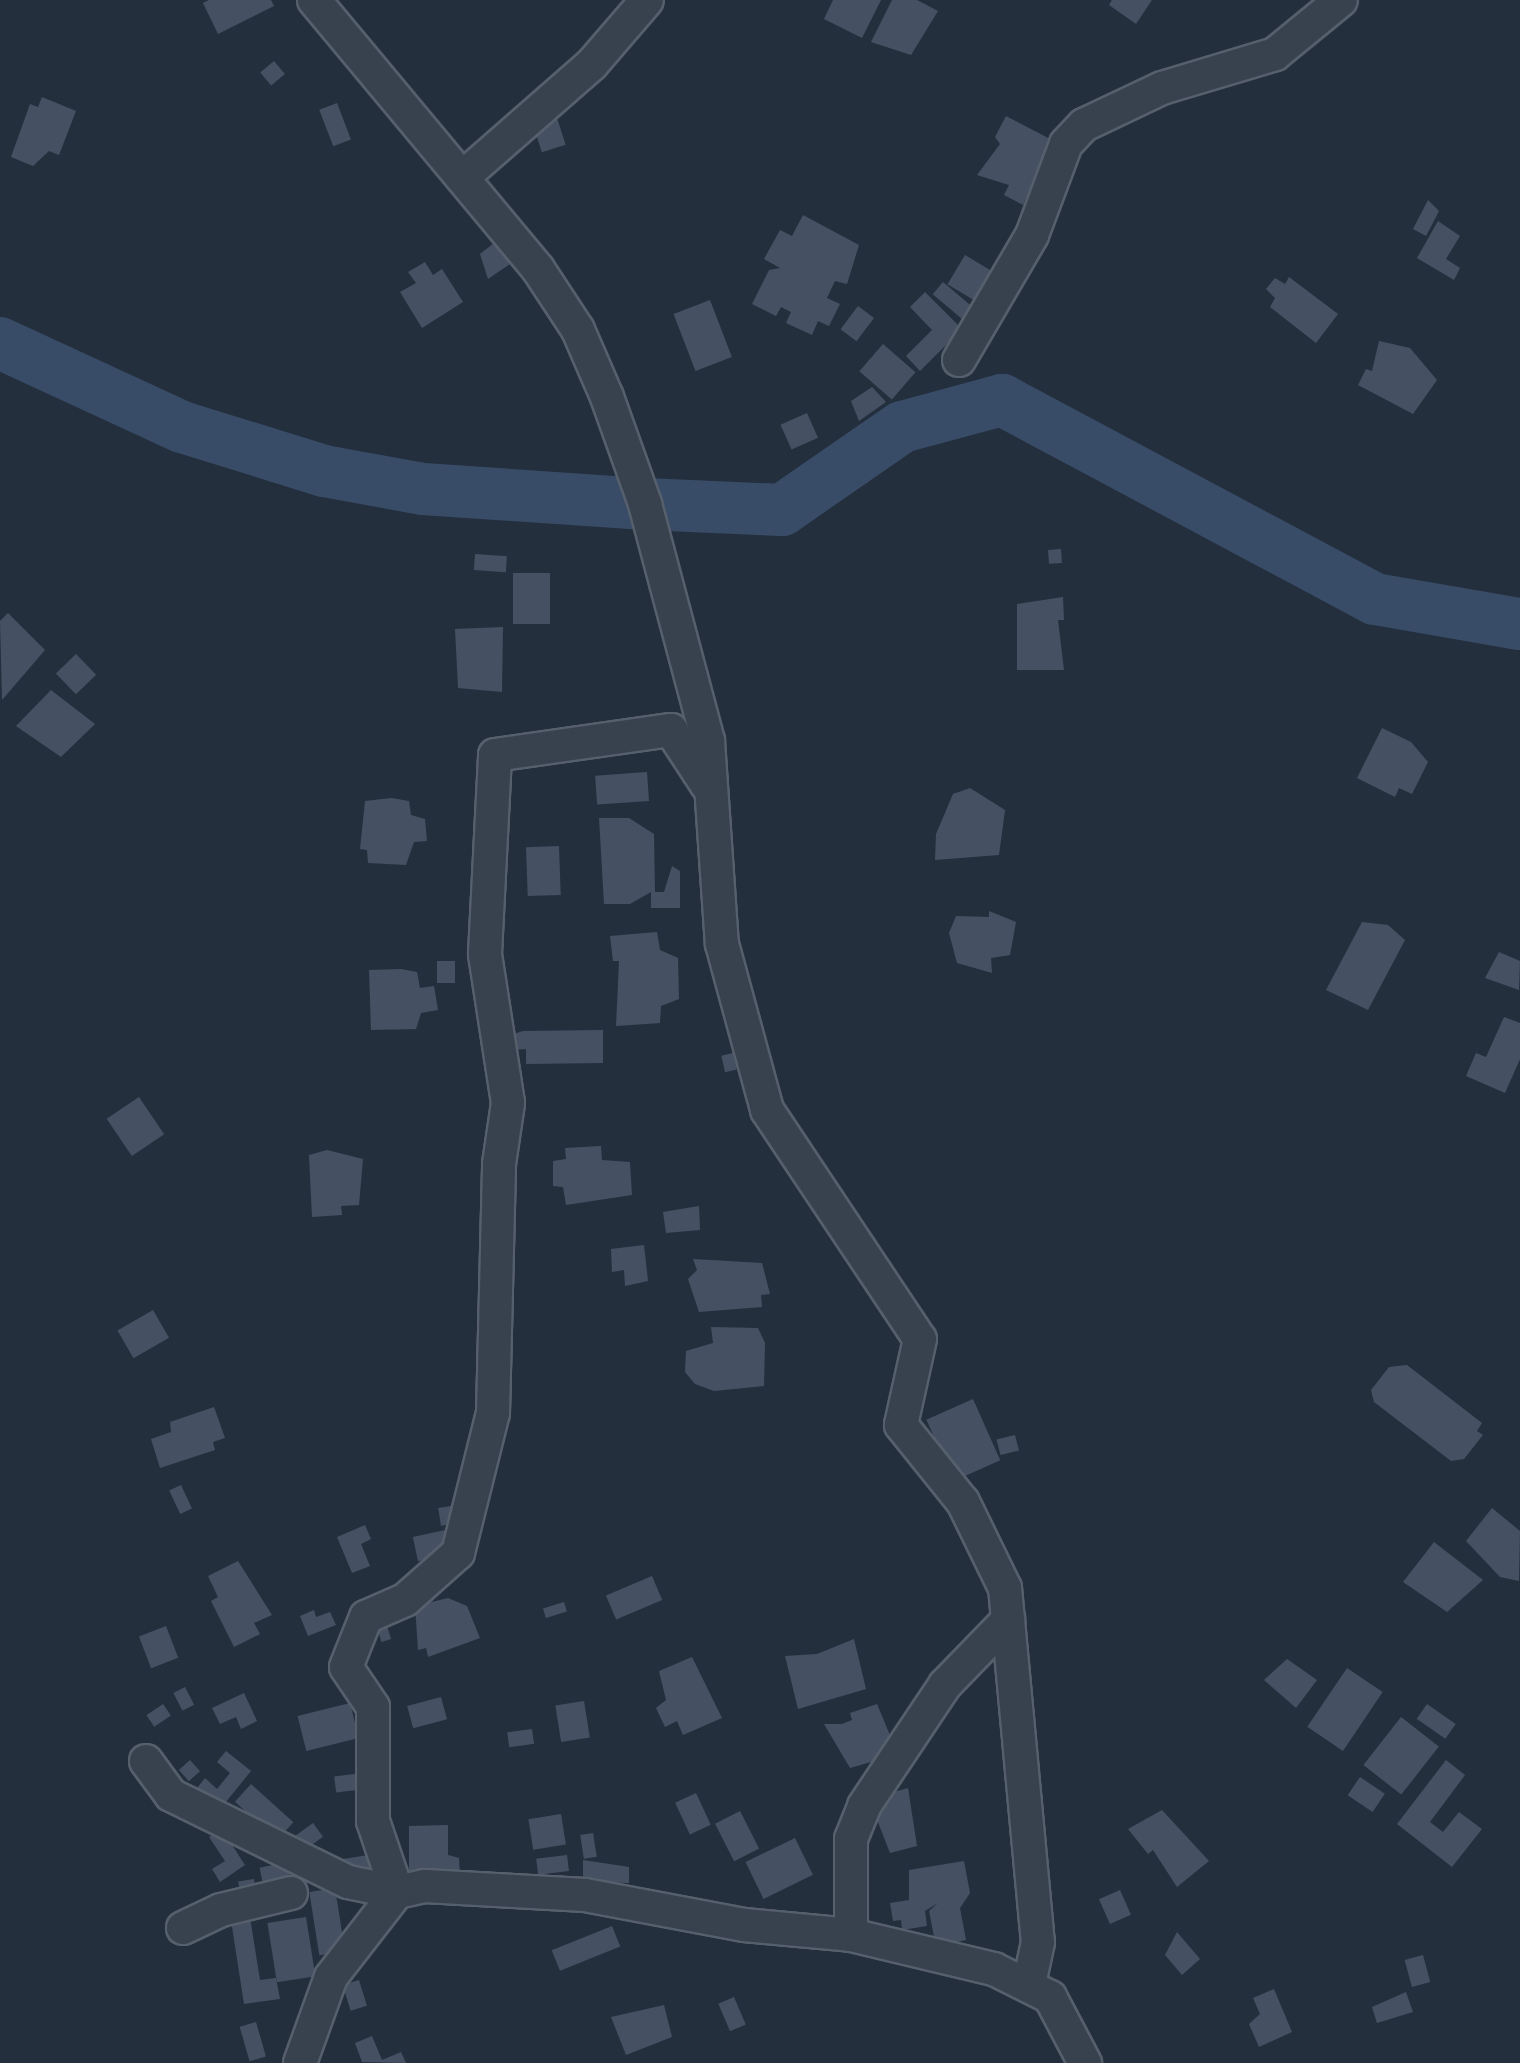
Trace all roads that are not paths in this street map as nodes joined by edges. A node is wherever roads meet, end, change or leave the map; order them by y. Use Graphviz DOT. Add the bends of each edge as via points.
graph roads {
  1 [pos="314,0"];
  2 [pos="647,0"];
  3 [pos="1341,0"];
  4 [pos="463,177"];
  5 [pos="959,360"];
  6 [pos="715,802"];
  7 [pos="1008,1620"];
  8 [pos="146,1761"];
  9 [pos="397,1892"];
  10 [pos="291,1893"];
  11 [pos="183,1928"];
  12 [pos="851,1935"];
  13 [pos="1030,1981"];
  14 [pos="300,2063"];
  15 [pos="1085,2063"];
  1 -- 4 [label="street"];
  2 -- 4 [label="street" via="592,64"];
  3 -- 5 [label="street" via="1275,54 1162,88 1084,125 1066,144 1032,235"];
  4 -- 6 [label="street" via="554,293 607,397 645,504 708,741"];
  6 -- 7 [label="street" via="722,944 767,1110 920,1339 901,1425 963,1502 1005,1588"];
  6 -- 9 [label="street" via="671,730 495,755 485,954 508,1103 499,1164 493,1413 458,1553 405,1600 366,1617 346,1667 373,1707 373,1821"];
  7 -- 12 [label="street" via="945,1685 864,1806 851,1839"];
  7 -- 13 [label="street" via="1038,1942"];
  8 -- 9 [label="street" via="171,1795 323,1874"];
  9 -- 12 [label="street" via="425,1886 548,1890 744,1925"];
  9 -- 14 [label="street" via="331,1977"];
  10 -- 11 [label="street" via="221,1910"];
  12 -- 13 [label="street"];
  13 -- 15 [label="street" via="1064,2016"];
}
